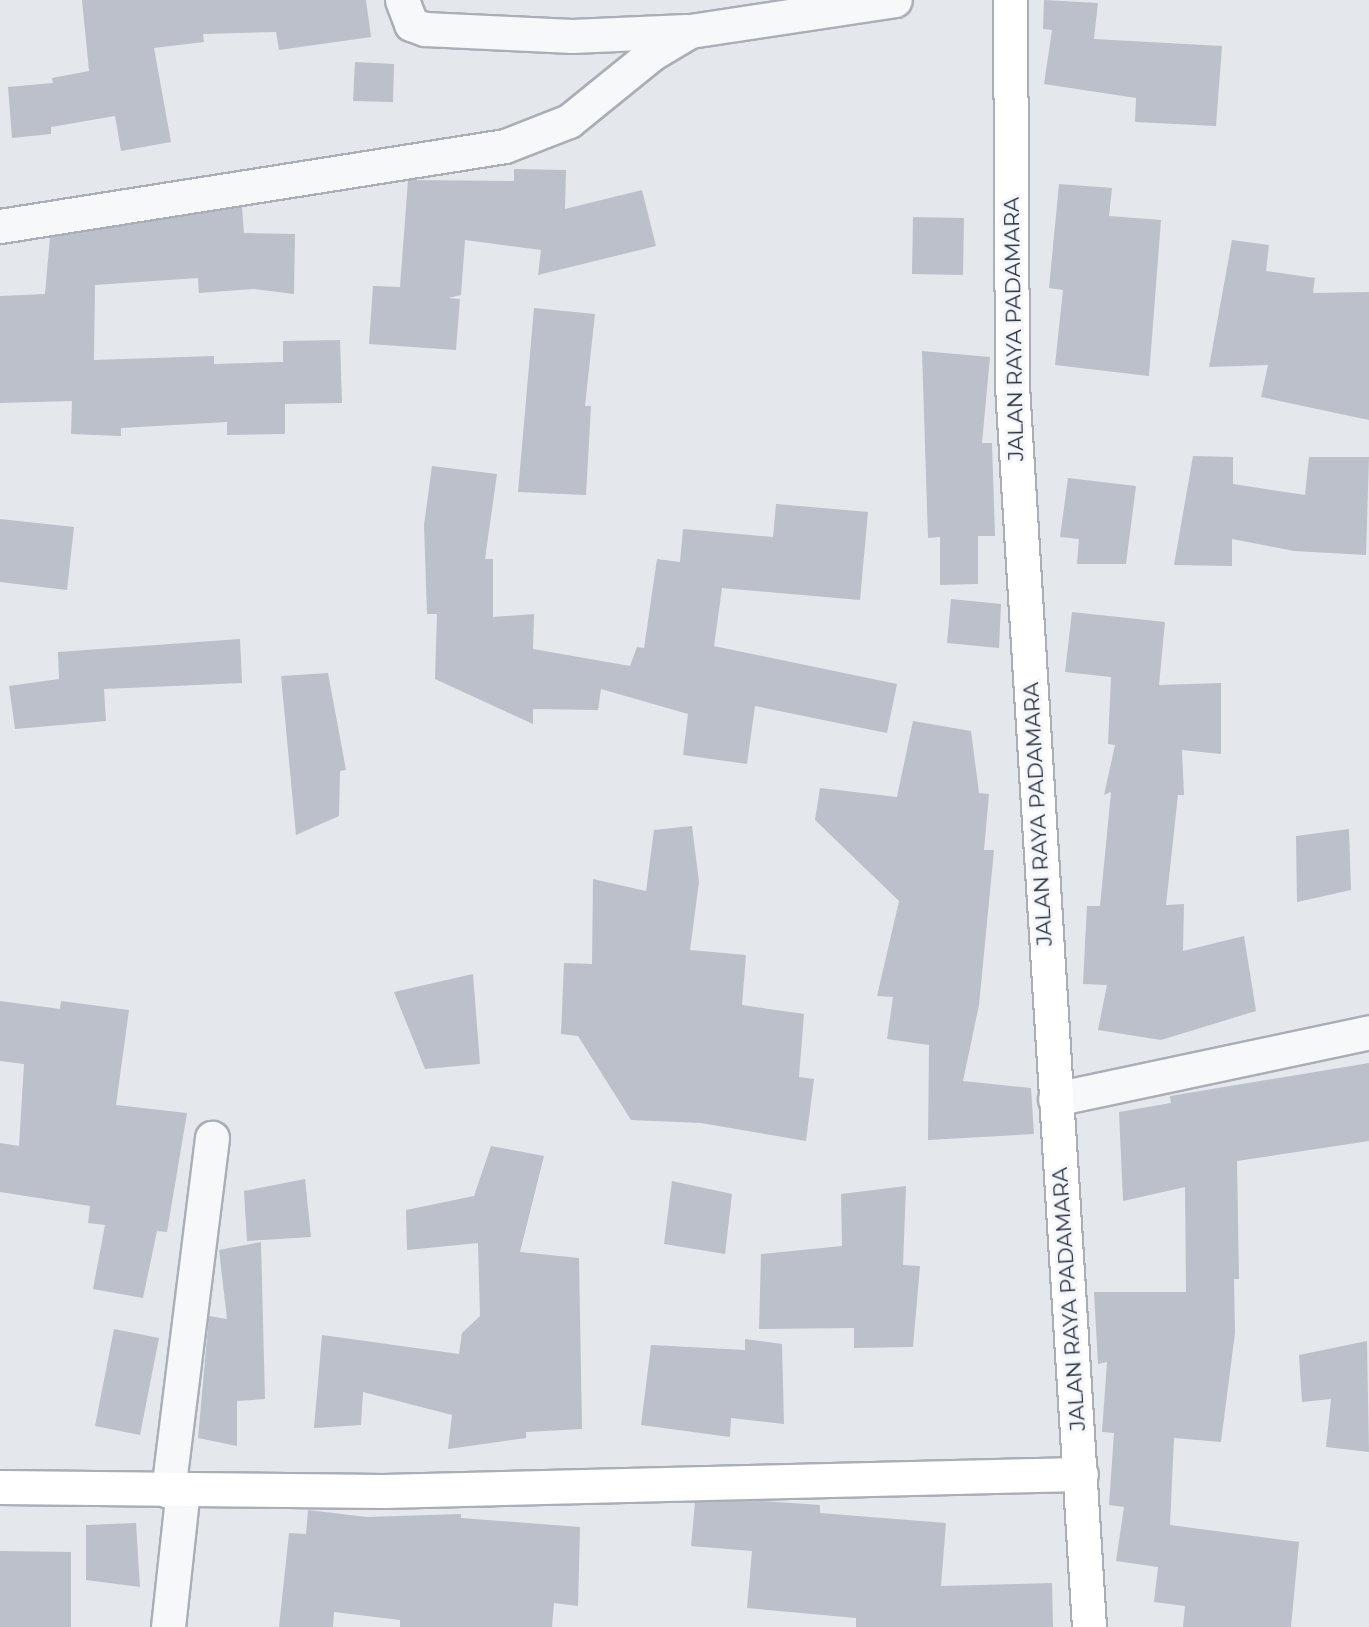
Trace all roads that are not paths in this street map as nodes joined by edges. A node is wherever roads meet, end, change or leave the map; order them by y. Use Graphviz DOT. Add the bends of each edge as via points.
graph roads {
  1 [pos="402,0"];
  2 [pos="895,0"];
  3 [pos="1010,0"];
  4 [pos="690,31"];
  5 [pos="0,226"];
  6 [pos="1369,1032"];
  7 [pos="1056,1099"];
  8 [pos="212,1138"];
  9 [pos="1081,1474"];
  10 [pos="0,1487"];
  11 [pos="176,1490"];
  12 [pos="168,1627"];
  13 [pos="1089,1627"];
  1 -- 4 [label="street" via="411,24 425,28 572,36"];
  2 -- 4 [label="street"];
  3 -- 7 [label="main road, JALAN RAYA PADAMARA" via="1012,386"];
  4 -- 5 [label="street" via="653,53 569,121 505,146"];
  6 -- 7 [label="street"];
  7 -- 9 [label="main road, JALAN RAYA PADAMARA"];
  8 -- 11 [label="street"];
  9 -- 11 [label="main road"];
  9 -- 13 [label="main road, JALAN RAYA PADAMARA"];
  10 -- 11 [label="main road"];
  11 -- 12 [label="street"];
}
